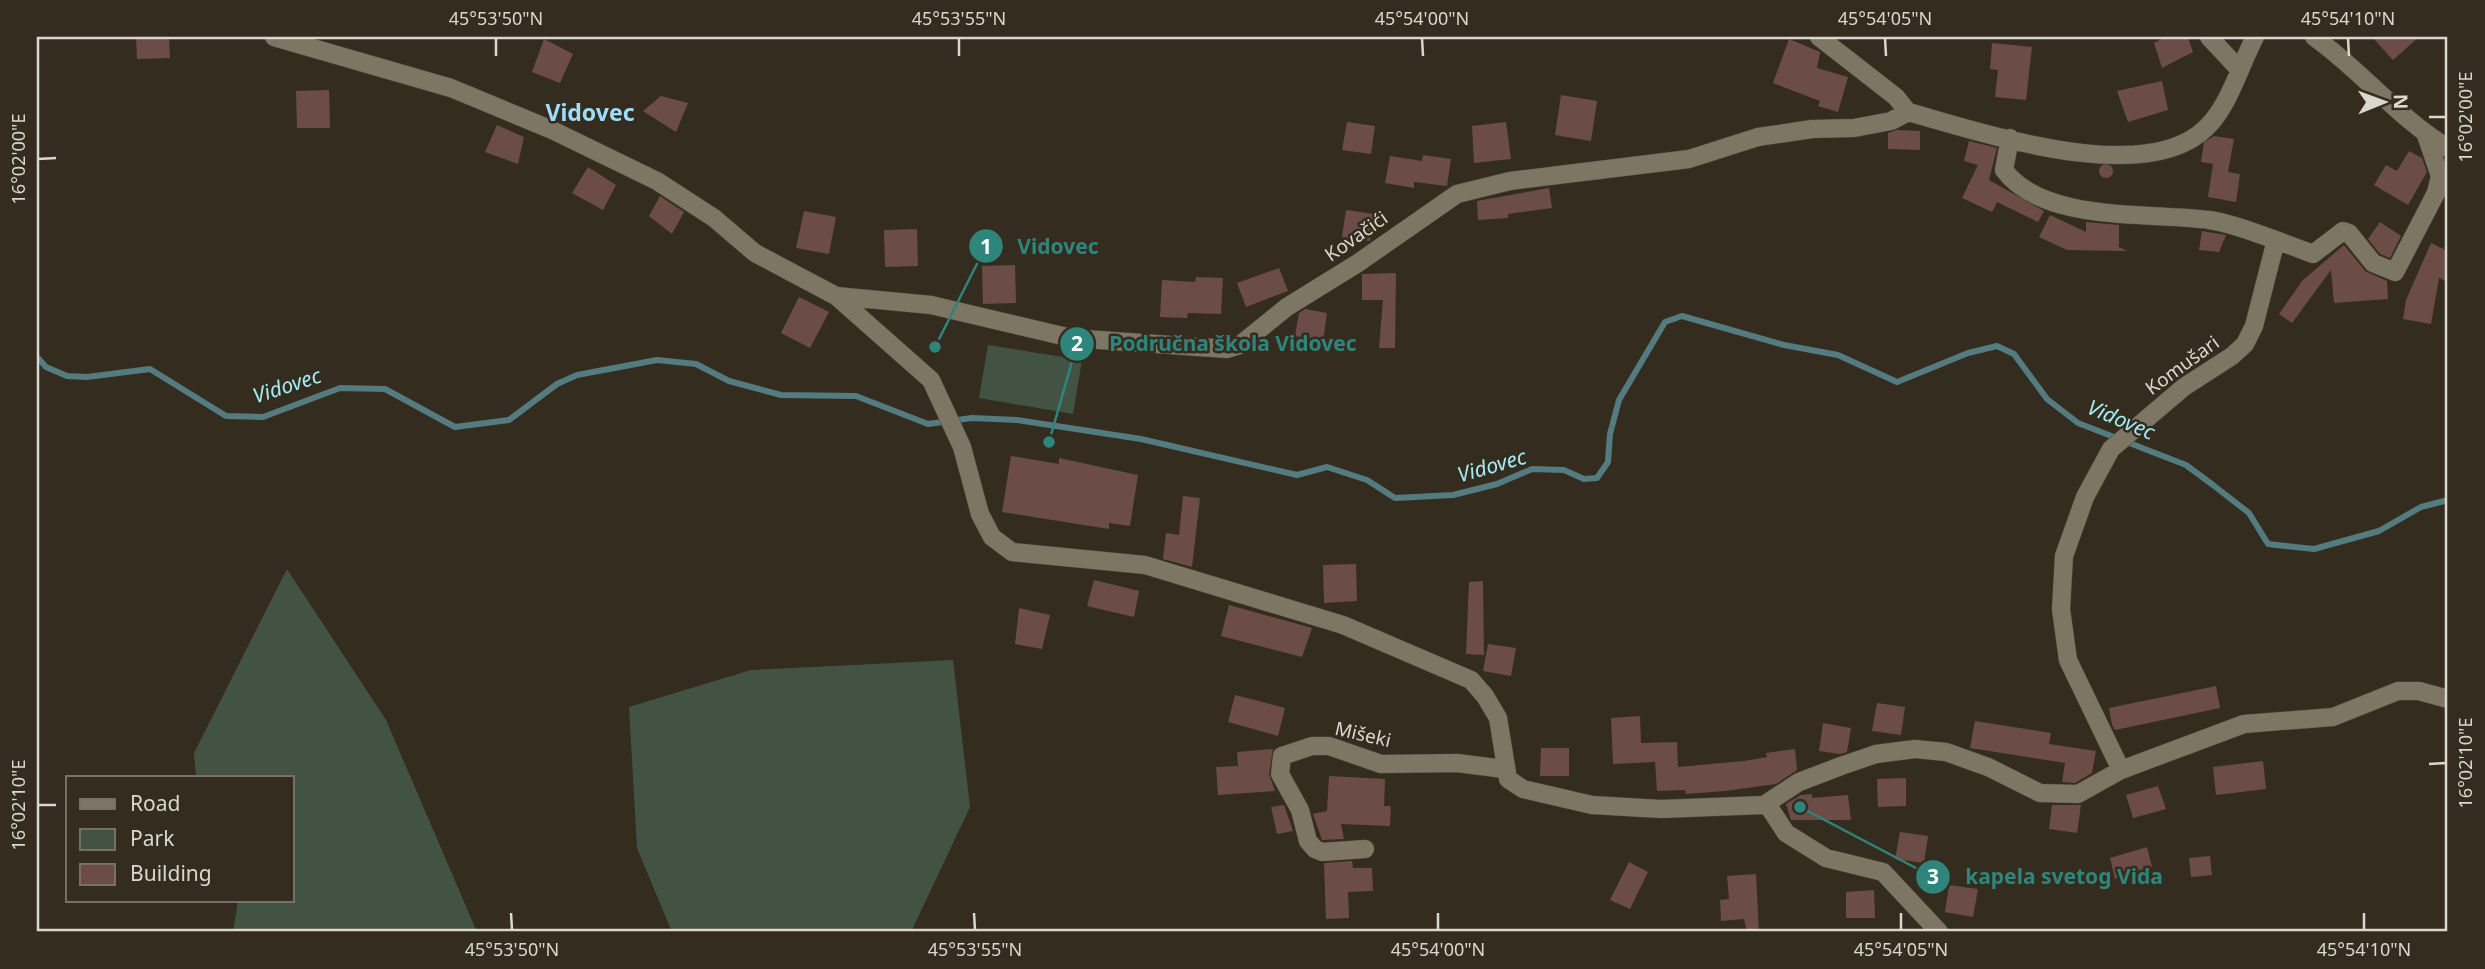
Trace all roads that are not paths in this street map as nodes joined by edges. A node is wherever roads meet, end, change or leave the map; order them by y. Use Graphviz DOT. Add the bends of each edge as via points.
graph roads {
  1 [pos="274,37"];
  2 [pos="1819,37"];
  3 [pos="2209,37"];
  4 [pos="2255,37"];
  5 [pos="2314,37"];
  6 [pos="2238,68"];
  7 [pos="1908,112"];
  8 [pos="2426,135"];
  9 [pos="2010,138"];
  10 [pos="2448,148"];
  11 [pos="2276,240"];
  12 [pos="836,296"];
  13 [pos="2448,699"];
  14 [pos="1504,769"];
  15 [pos="2121,770"];
  16 [pos="1767,804"];
  17 [pos="1365,849"];
  18 [pos="1939,932"];
  1 -- 12 [label="street" via="451,88 552,130 657,181 714,218 755,253"];
  2 -- 7 [label="street" via="1896,97"];
  3 -- 6 [label="street"];
  4 -- 6 [label="street"];
  5 -- 8 [label="street" via="2342,56"];
  6 -- 9 [label="street" via="2209,125 2169,151 2084,155"];
  7 -- 9 [label="street"];
  7 -- 12 [label="street, Kovačići" via="1891,121 1854,128 1758,137 1689,159 1510,181 1457,194 1287,307 1240,345 1227,349 1071,338 931,305"];
  8 -- 10 [label="street"];
  8 -- 11 [label="street" via="2440,176 2436,193 2395,272 2373,263 2343,231 2313,254"];
  9 -- 11 [label="street" via="2004,170 2014,184 2036,195 2083,211 2213,220"];
  11 -- 15 [label="street, Komušari" via="2245,344 2113,447 2085,497 2064,556 2061,608 2068,660"];
  12 -- 14 [label="street" via="931,380 955,429 980,514 992,537 1012,552 1145,565 1343,625 1471,680 1499,718"];
  13 -- 15 [label="street" via="2398,691 2333,717 2244,724"];
  14 -- 16 [label="street" via="1508,779 1523,789 1592,805 1661,809"];
  14 -- 17 [label="street, Mišeki" via="1457,763 1381,764 1329,746 1312,746 1282,756 1280,774 1315,849"];
  15 -- 16 [label="street" via="2078,793 2040,793 1988,767 1945,752 1915,749 1875,754 1841,765 1799,782"];
  16 -- 18 [label="street" via="1786,833 1826,858 1883,872"];
}
